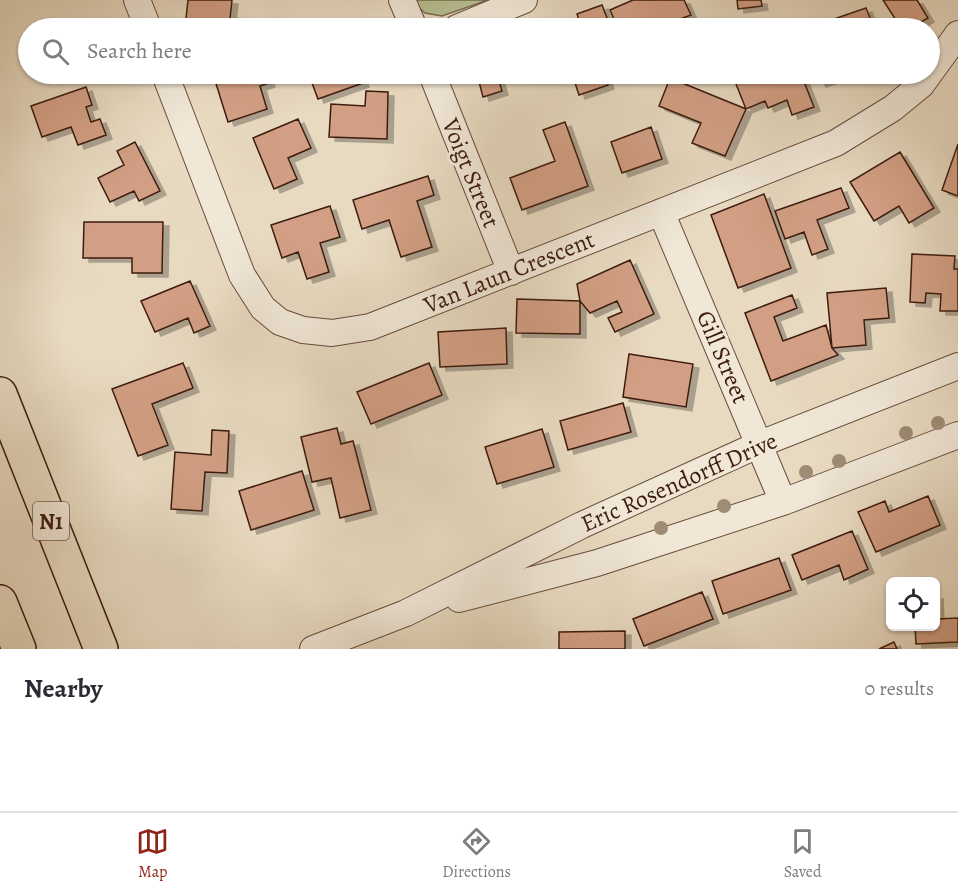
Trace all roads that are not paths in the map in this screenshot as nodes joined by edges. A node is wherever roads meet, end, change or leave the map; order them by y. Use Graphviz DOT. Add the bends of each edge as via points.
graph roads {
  1 [pos="136,0"];
  2 [pos="402,0"];
  3 [pos="524,0"];
  4 [pos="144,18"];
  5 [pos="410,18"];
  6 [pos="481,18"];
  7 [pos="958,34"];
  8 [pos="940,59"];
  9 [pos="169,84"];
  10 [pos="436,84"];
  11 [pos="922,84"];
  12 [pos="661,212"];
  13 [pos="511,272"];
  14 [pos="958,366"];
  15 [pos="0,394"];
  16 [pos="958,435"];
  17 [pos="760,444"];
  18 [pos="783,502"];
  19 [pos="582,525"];
  20 [pos="597,562"];
  21 [pos="0,602"];
  22 [pos="406,613"];
  23 [pos="19,649"];
  24 [pos="101,649"];
  25 [pos="313,649"];
  1 -- 4 [label="street"];
  2 -- 5 [label="street"];
  3 -- 6 [label="street"];
  7 -- 8 [label="street, Van Laun Crescent"];
  9 -- 13 [label="street, Van Laun Crescent" via="242,275 263,308 280,322 303,330 332,333 370,327"];
  10 -- 13 [label="street, Voigt Street"];
  11 -- 12 [label="street, Van Laun Crescent" via="893,108 836,143"];
  12 -- 13 [label="street, Van Laun Crescent"];
  12 -- 17 [label="street, Gill Street"];
  14 -- 17 [label="street, Eric Rosendorff Drive"];
  15 -- 24 [label="highway, N1"];
  16 -- 18 [label="street, Eric Rosendorff Drive"];
  17 -- 18 [label="street, Gill Street"];
  17 -- 19 [label="street, Eric Rosendorff Drive"];
  18 -- 20 [label="street, Eric Rosendorff Drive"];
  19 -- 20 [label="street"];
  19 -- 22 [label="street, Eric Rosendorff Drive"];
  20 -- 22 [label="street, Eric Rosendorff Drive"];
  21 -- 23 [label="highway"];
  22 -- 25 [label="street, Eric Rosendorff Drive"];
}
